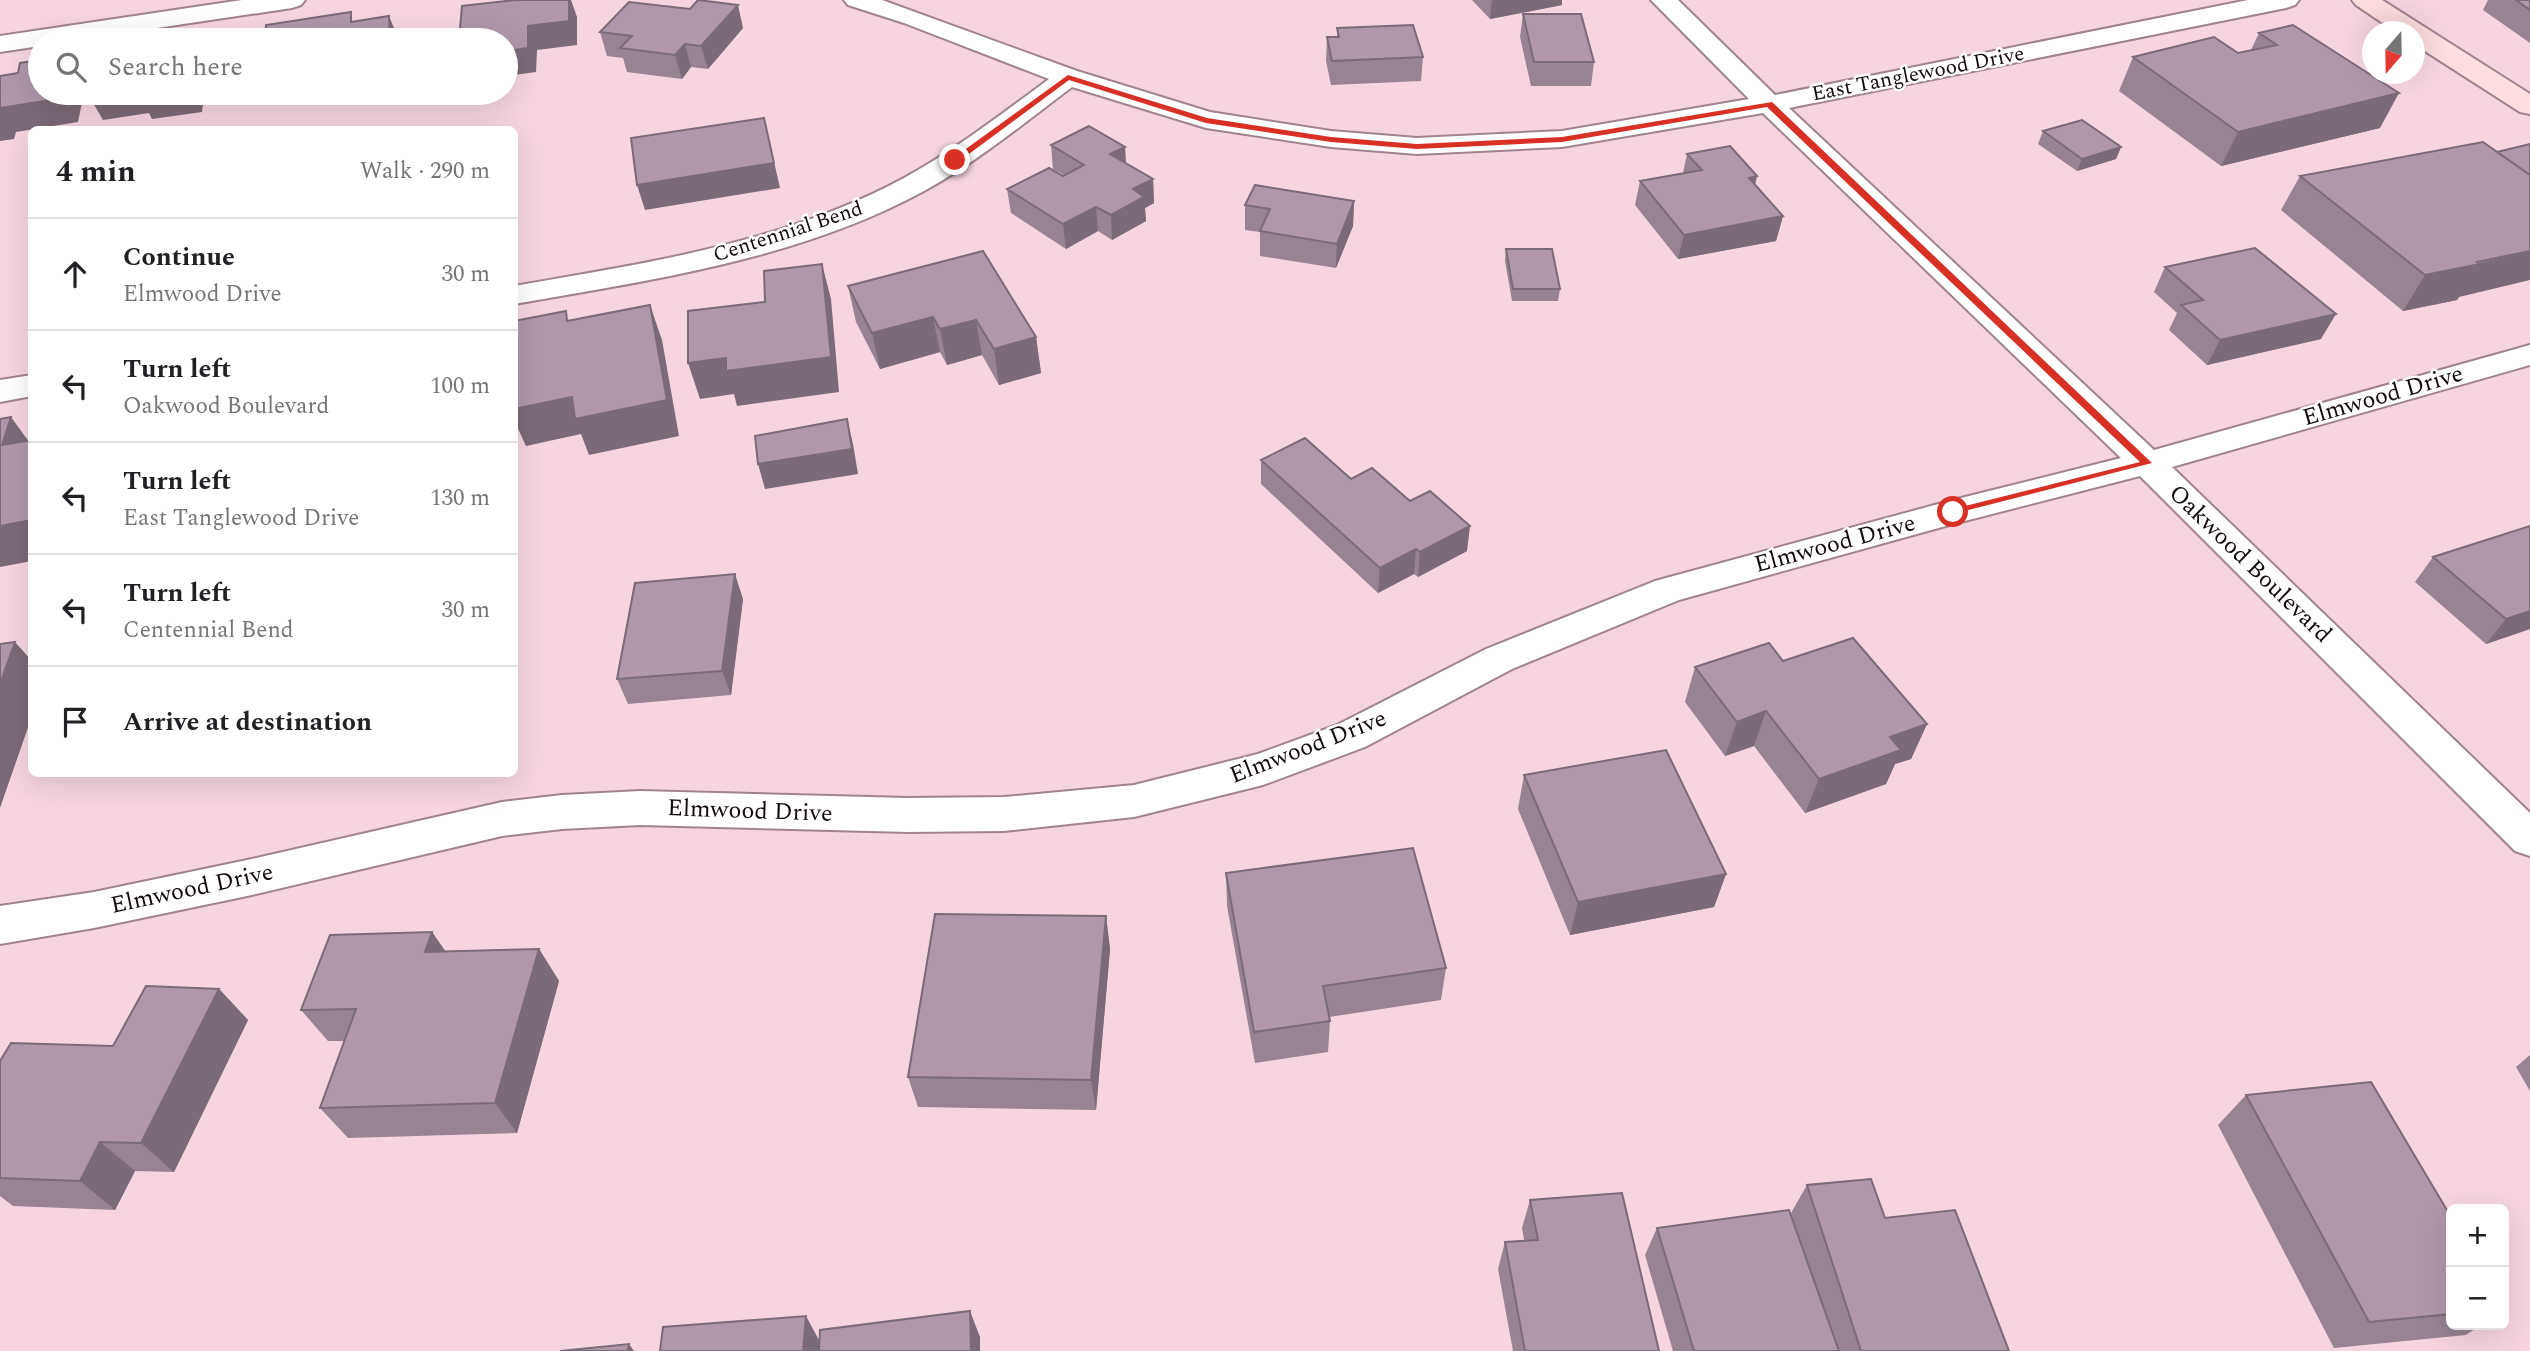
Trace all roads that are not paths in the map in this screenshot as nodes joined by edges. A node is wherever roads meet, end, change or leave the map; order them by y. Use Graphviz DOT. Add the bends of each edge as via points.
graph roads {
  1 [pos="292,0"];
  2 [pos="856,0"];
  3 [pos="1664,0"];
  4 [pos="2286,0"];
  5 [pos="2365,0"];
  6 [pos="2397,21"];
  7 [pos="106,28"];
  8 [pos="2425,39"];
  9 [pos="28,40"];
  10 [pos="0,44"];
  11 [pos="1068,77"];
  12 [pos="1769,104"];
  13 [pos="2530,106"];
  14 [pos="518,294"];
  15 [pos="2523,364"];
  16 [pos="28,386"];
  17 [pos="0,391"];
  18 [pos="2147,463"];
  19 [pos="2530,839"];
  20 [pos="0,925"];
  1 -- 7 [label="street"];
  2 -- 11 [label="street, East Tanglewood Drive"];
  3 -- 12 [label="street, Oakwood Boulevard"];
  4 -- 12 [label="street, East Tanglewood Drive"];
  5 -- 6 [label="street"];
  8 -- 13 [label="street"];
  9 -- 10 [label="street"];
  11 -- 12 [label="street, East Tanglewood Drive" via="1206,120 1331,139 1417,146 1562,139"];
  11 -- 14 [label="street, Centennial Bend" via="955,160 912,186 830,222 678,265"];
  12 -- 18 [label="street, Oakwood Boulevard"];
  15 -- 18 [label="street, Elmwood Drive"];
  16 -- 17 [label="street"];
  18 -- 19 [label="street, Oakwood Boulevard"];
  18 -- 20 [label="street, Elmwood Drive" via="1668,590 1499,659 1351,736 1263,769 1133,801 1004,814 640,808 562,813 502,820 252,877"];
}
